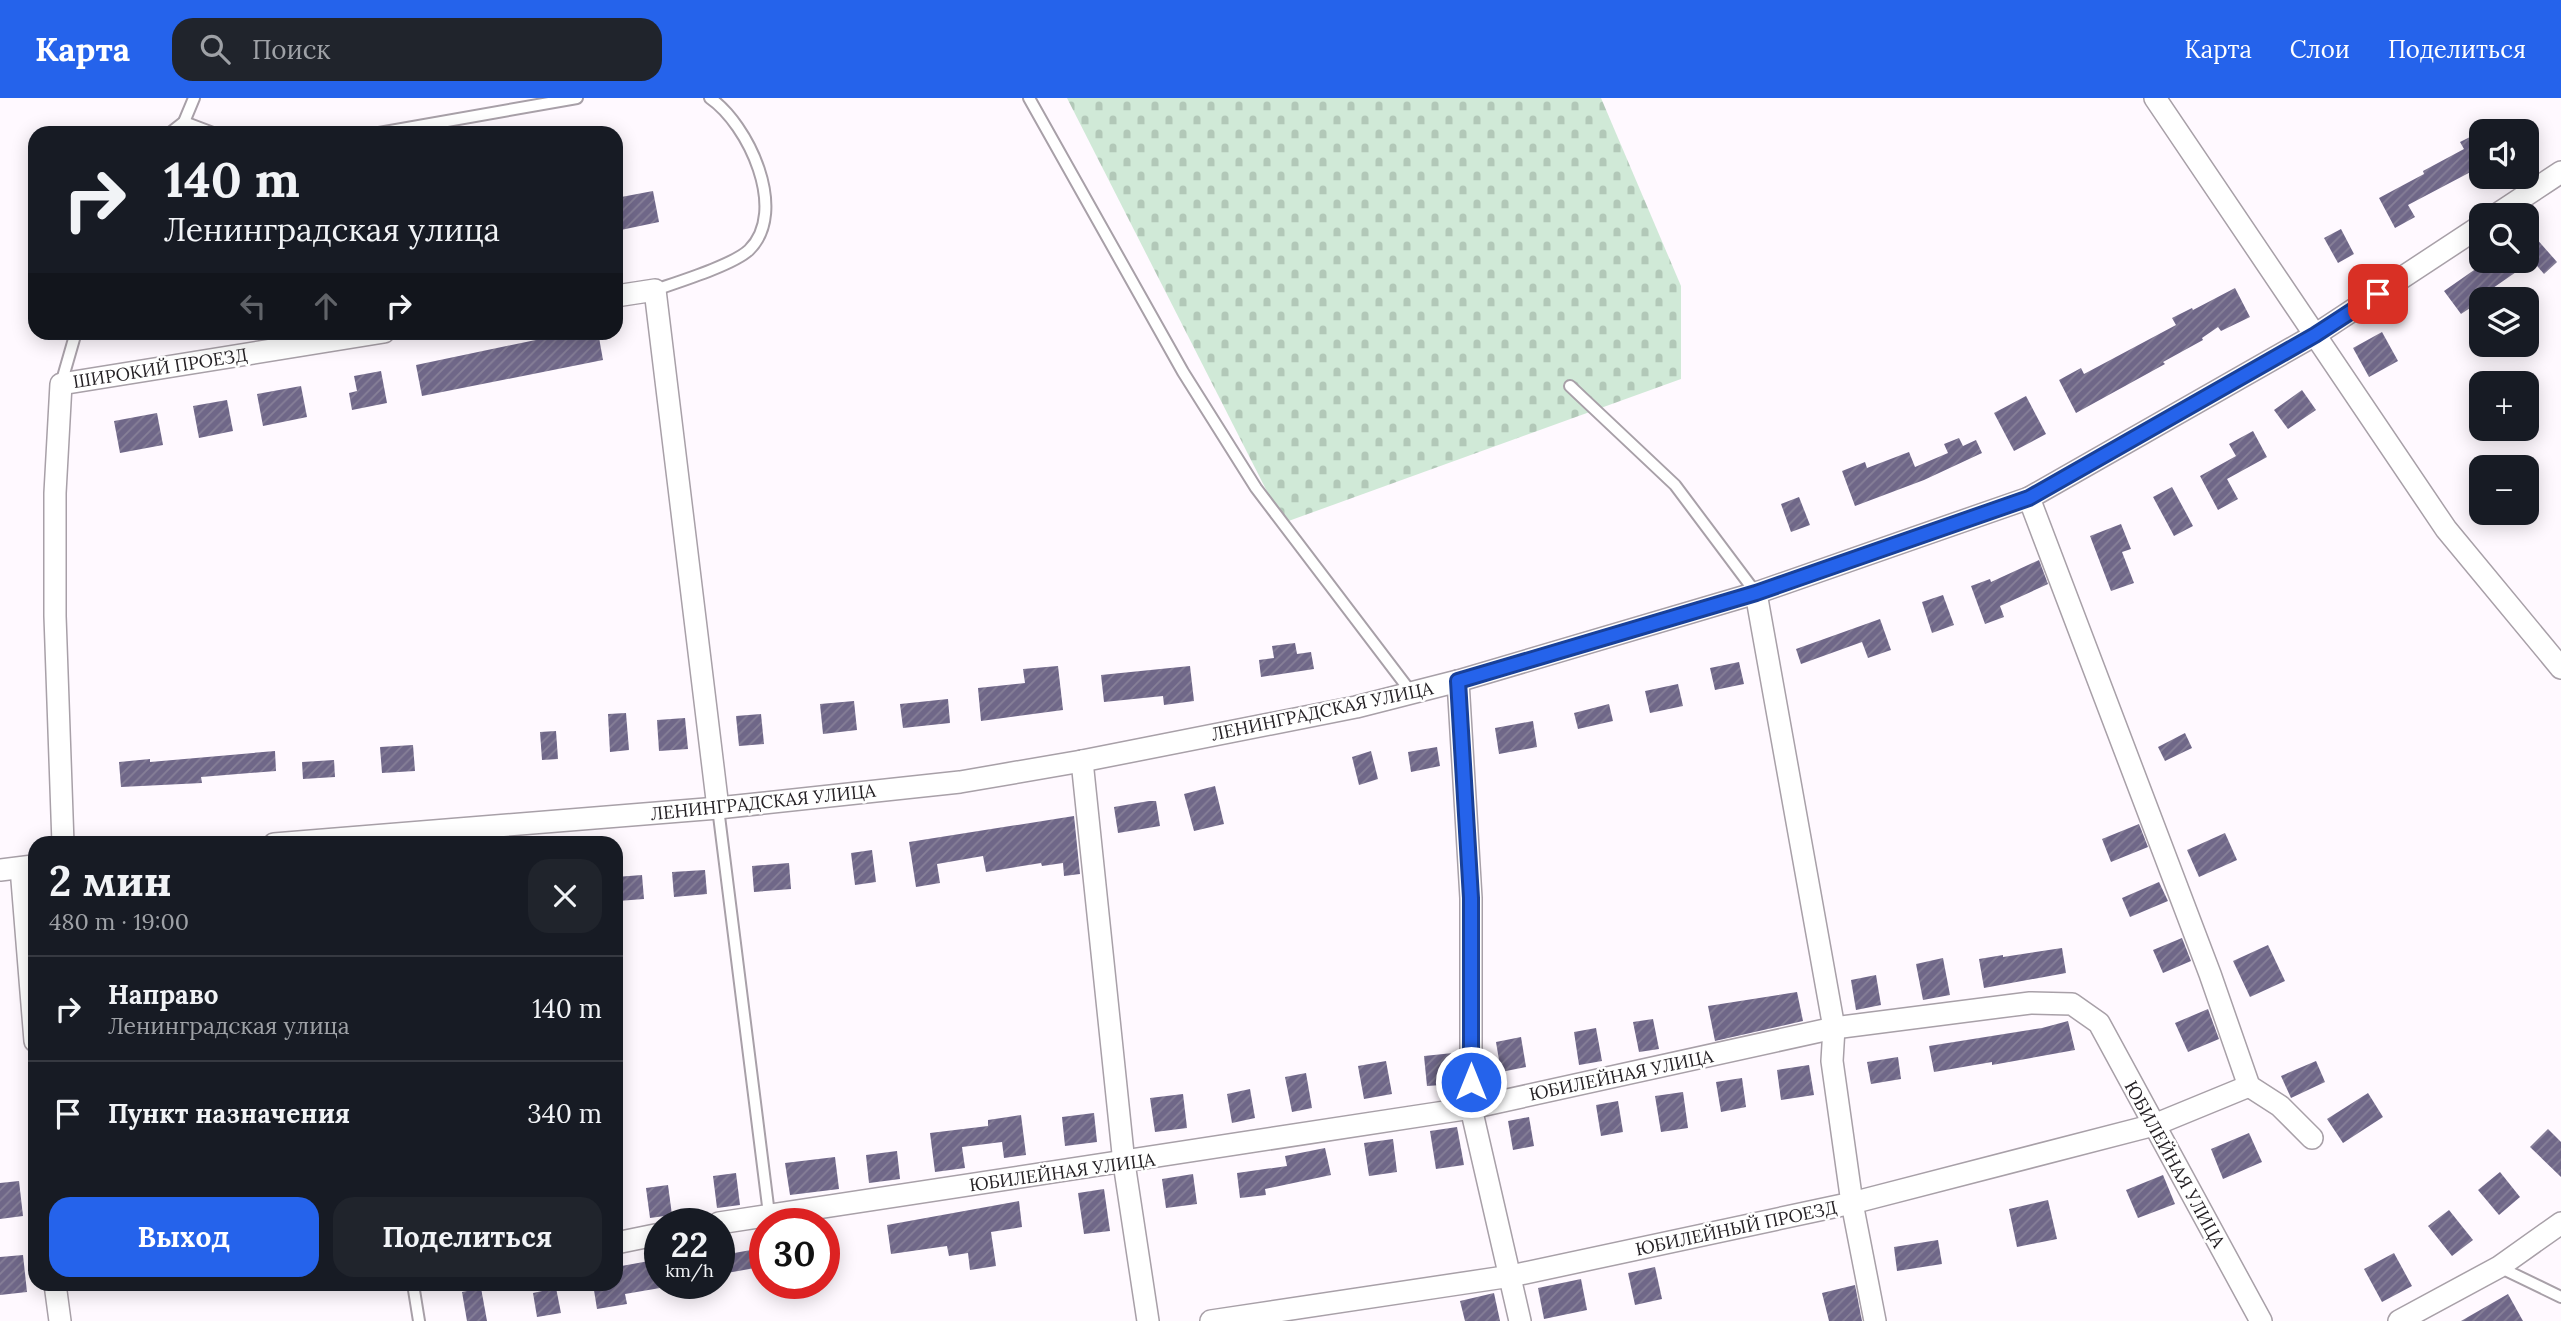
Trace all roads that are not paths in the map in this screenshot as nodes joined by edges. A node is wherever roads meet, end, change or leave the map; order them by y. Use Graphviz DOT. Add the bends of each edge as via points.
graph roads {
  1 [pos="194,98"];
  2 [pos="577,98"];
  3 [pos="709,98"];
  4 [pos="1029,98"];
  5 [pos="2155,98"];
  6 [pos="184,122"];
  7 [pos="179,126"];
  8 [pos="194,126"];
  9 [pos="419,126"];
  10 [pos="2561,172"];
  11 [pos="2514,203"];
  12 [pos="2469,234"];
  13 [pos="655,290"];
  14 [pos="623,295"];
  15 [pos="2315,335"];
  16 [pos="74,340"];
  17 [pos="333,340"];
  18 [pos="61,383"];
  19 [pos="1570,386"];
  20 [pos="2029,498"];
  21 [pos="1756,593"];
  22 [pos="2561,668"];
  23 [pos="1458,681"];
  24 [pos="1411,692"];
  25 [pos="1082,761"];
  26 [pos="718,808"];
  27 [pos="63,836"];
  28 [pos="404,836"];
  29 [pos="19,868"];
  30 [pos="28,965"];
  31 [pos="1834,1028"];
  32 [pos="2249,1086"];
  33 [pos="1471,1108"];
  34 [pos="2154,1125"];
  35 [pos="2312,1139"];
  36 [pos="1124,1163"];
  37 [pos="1852,1203"];
  38 [pos="768,1208"];
  39 [pos="811,1208"];
  40 [pos="2561,1223"];
  41 [pos="644,1237"];
  42 [pos="623,1242"];
  43 [pos="2499,1267"];
  44 [pos="1511,1276"];
  45 [pos="56,1291"];
  46 [pos="414,1291"];
  47 [pos="2561,1297"];
  48 [pos="60,1321"];
  49 [pos="419,1321"];
  50 [pos="1148,1321"];
  51 [pos="1211,1321"];
  52 [pos="1520,1321"];
  53 [pos="1875,1321"];
  54 [pos="2261,1321"];
  55 [pos="2399,1321"];
  1 -- 6 [label="lane"];
  2 -- 9 [label="lane"];
  3 -- 13 [label="lane" via="748,145 762,177 766,205 760,235 748,251"];
  4 -- 24 [label="lane" via="1183,372 1256,488"];
  5 -- 15 [label="street"];
  6 -- 7 [label="lane"];
  6 -- 8 [label="lane"];
  10 -- 11 [label="street"];
  12 -- 15 [label="street, ЛЕНИНГРАДСКАЯ УЛИЦА"];
  13 -- 14 [label="street"];
  13 -- 26 [label="street"];
  15 -- 20 [label="street, ЛЕНИНГРАДСКАЯ УЛИЦА"];
  15 -- 22 [label="street" via="2446,529"];
  16 -- 18 [label="lane"];
  17 -- 18 [label="street, ШИРОКИЙ ПРОЕЗД"];
  18 -- 27 [label="street" via="55,616"];
  19 -- 21 [label="lane" via="1675,485"];
  20 -- 21 [label="street, ЛЕНИНГРАДСКАЯ УЛИЦА"];
  20 -- 32 [label="street"];
  21 -- 23 [label="street, ЛЕНИНГРАДСКАЯ УЛИЦА"];
  21 -- 31 [label="street"];
  23 -- 24 [label="street, ЛЕНИНГРАДСКАЯ УЛИЦА"];
  23 -- 33 [label="street" via="1471,898"];
  24 -- 25 [label="street, ЛЕНИНГРАДСКАЯ УЛИЦА"];
  25 -- 26 [label="street, ЛЕНИНГРАДСКАЯ УЛИЦА" via="960,782"];
  25 -- 36 [label="street"];
  26 -- 28 [label="street, ЛЕНИНГРАДСКАЯ УЛИЦА"];
  26 -- 38 [label="lane"];
  29 -- 30 [label="street"];
  31 -- 33 [label="street, ЮБИЛЕЙНАЯ УЛИЦА"];
  31 -- 34 [label="street, ЮБИЛЕЙНАЯ УЛИЦА" via="2030,1003 2072,1004 2099,1023"];
  31 -- 37 [label="street" via="1832,1061"];
  32 -- 34 [label="street, ЮБИЛЕЙНЫЙ ПРОЕЗД"];
  32 -- 35 [label="street" via="2280,1106"];
  33 -- 36 [label="street, ЮБИЛЕЙНАЯ УЛИЦА"];
  33 -- 44 [label="street"];
  34 -- 37 [label="street, ЮБИЛЕЙНЫЙ ПРОЕЗД"];
  34 -- 54 [label="street, ЮБИЛЕЙНАЯ УЛИЦА"];
  36 -- 39 [label="street, ЮБИЛЕЙНАЯ УЛИЦА"];
  36 -- 50 [label="street"];
  37 -- 44 [label="street, ЮБИЛЕЙНЫЙ ПРОЕЗД"];
  37 -- 53 [label="street"];
  40 -- 43 [label="street"];
  41 -- 42 [label="street"];
  43 -- 47 [label="lane"];
  43 -- 55 [label="street"];
  44 -- 51 [label="street, ЮБИЛЕЙНЫЙ ПРОЕЗД"];
  44 -- 52 [label="street"];
  45 -- 48 [label="street"];
  46 -- 49 [label="lane"];
}
